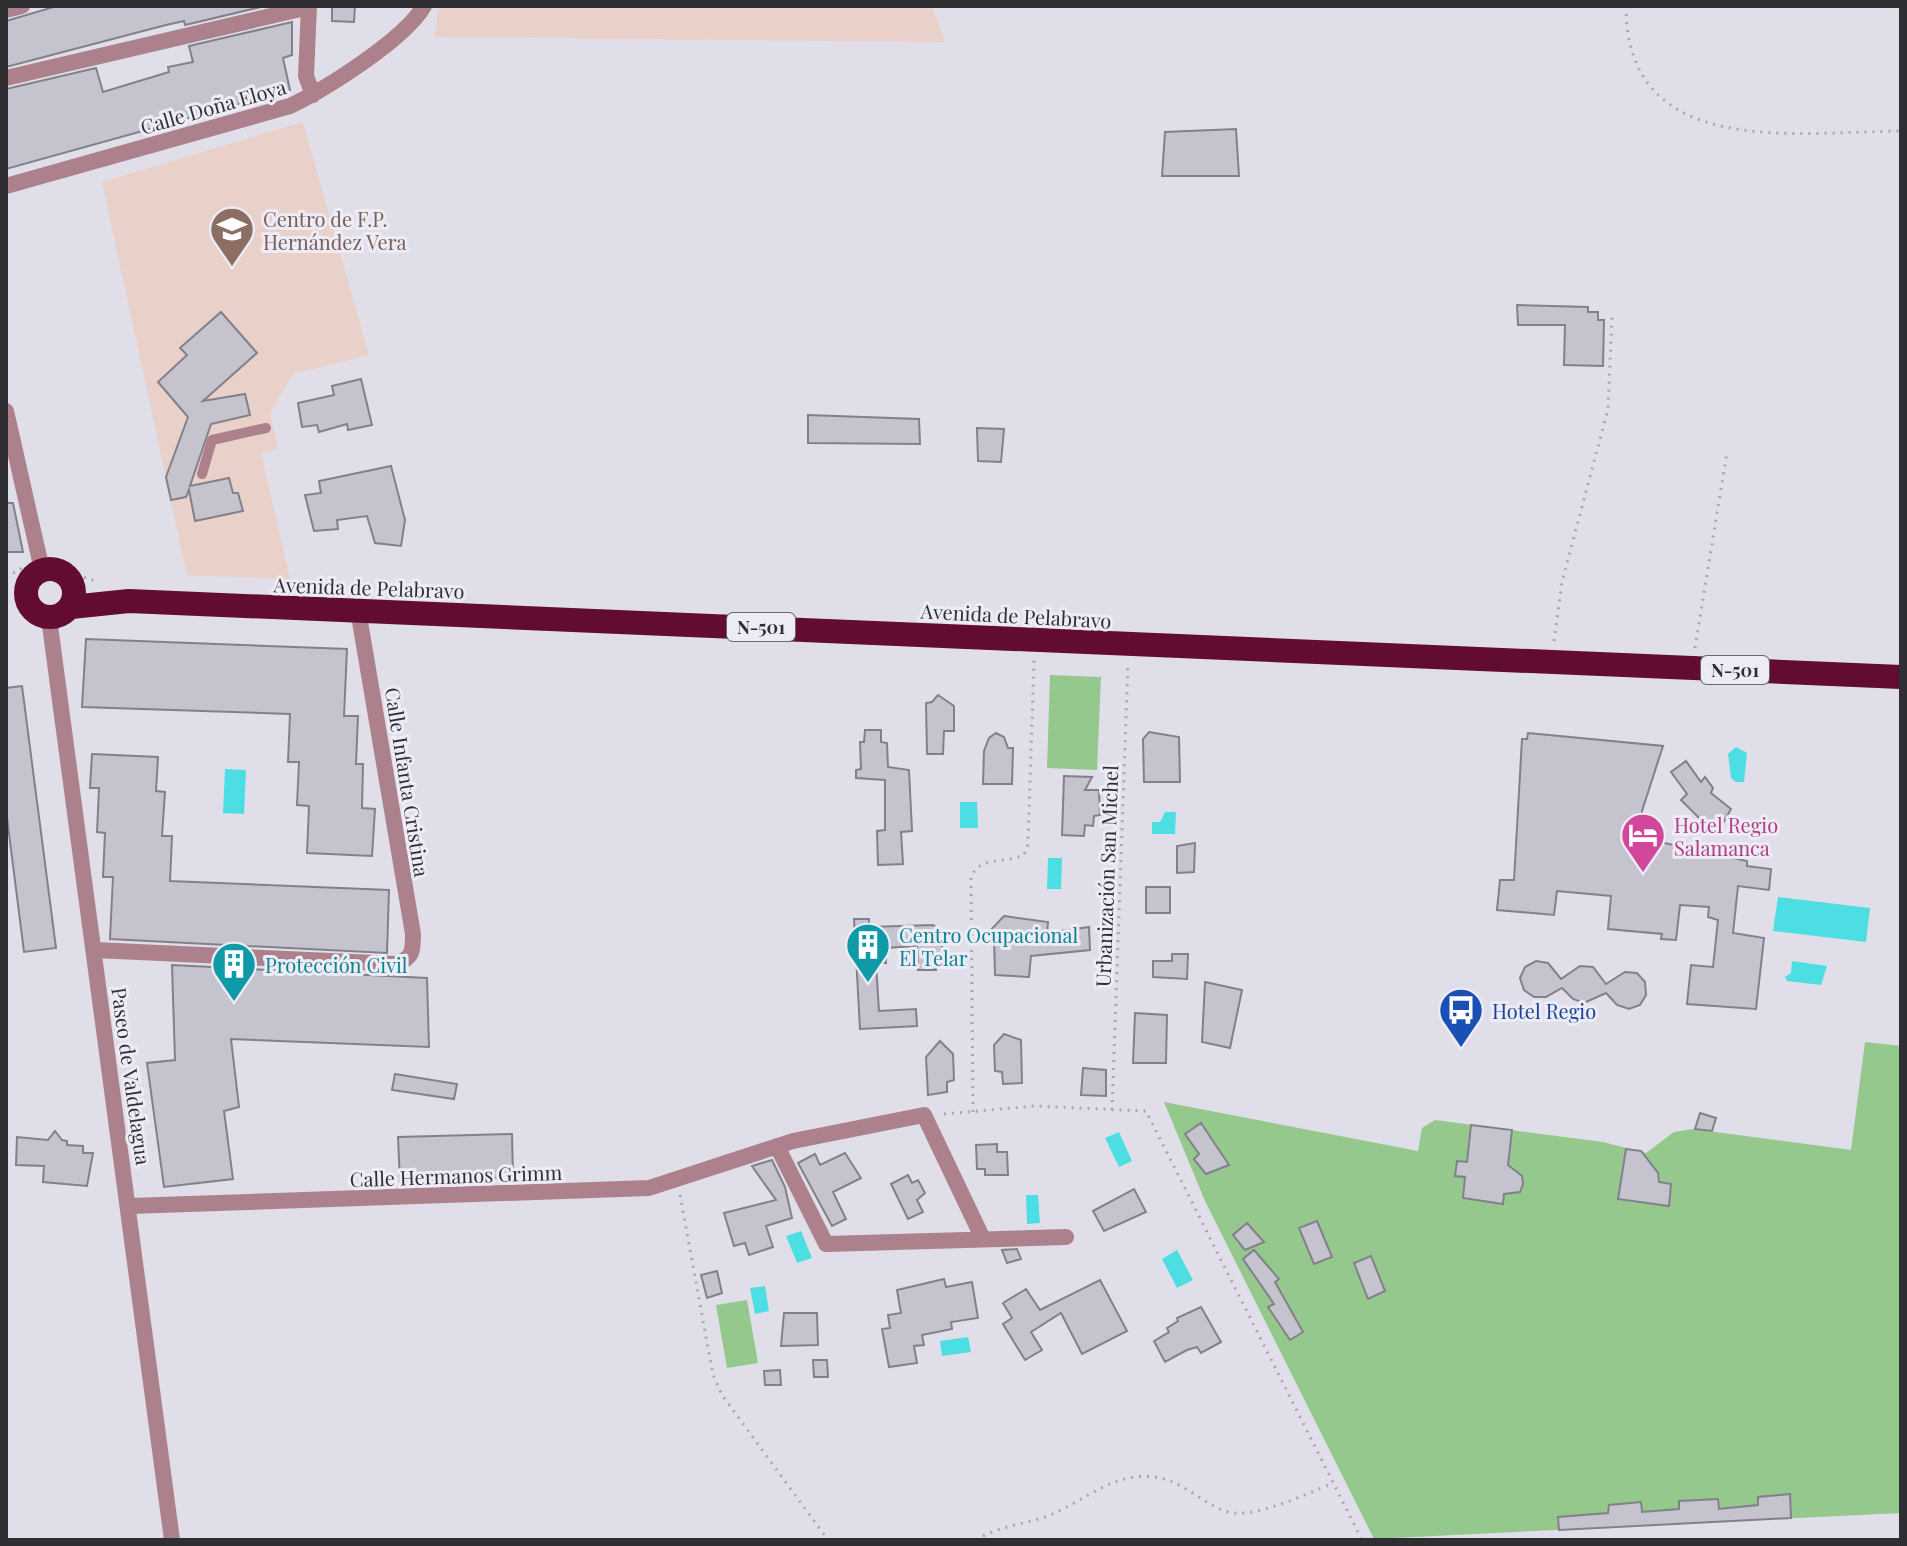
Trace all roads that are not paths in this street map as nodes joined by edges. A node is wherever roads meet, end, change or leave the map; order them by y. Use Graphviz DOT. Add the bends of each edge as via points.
graph roads {
  1 [pos="22,6"];
  2 [pos="309,6"];
  3 [pos="424,6"];
  4 [pos="6,10"];
  5 [pos="6,78"];
  6 [pos="313,95"];
  7 [pos="6,186"];
  8 [pos="6,411"];
  9 [pos="266,428"];
  10 [pos="202,474"];
  11 [pos="36,575"];
  12 [pos="6,589"];
  13 [pos="6,599"];
  14 [pos="56,605"];
  15 [pos="358,610"];
  16 [pos="1901,677"];
  17 [pos="95,950"];
  18 [pos="777,1146"];
  19 [pos="130,1206"];
  20 [pos="1066,1237"];
  21 [pos="983,1239"];
  22 [pos="172,1540"];
  1 -- 4 [label="street"];
  2 -- 5 [label="street"];
  2 -- 6 [label="street" via="306,76"];
  3 -- 6 [label="street, Calle Doña Eloya" via="412,24"];
  6 -- 7 [label="street, Calle Doña Eloya" via="290,106"];
  8 -- 11 [label="street"];
  9 -- 10 [label="lane" via="212,440"];
  11 -- 12 [label="highway"];
  11 -- 14 [label="highway" via="26,595"];
  11 -- 14 [label="highway, N-501" via="61,571"];
  13 -- 14 [label="highway, N-501"];
  14 -- 15 [label="highway, Avenida de Pelabravo / N-501" via="129,601"];
  14 -- 17 [label="street, Paseo de Valdelagua"];
  15 -- 16 [label="highway, Avenida de Pelabravo / N-501"];
  15 -- 17 [label="street, Calle Infanta Cristina" via="413,934 408,960 396,964"];
  17 -- 19 [label="street, Paseo de Valdelagua"];
  18 -- 19 [label="street, Calle Hermanos Grimm" via="649,1188"];
  18 -- 21 [label="street" via="826,1244"];
  18 -- 21 [label="street, Calle Hermanos Grimm" via="924,1115"];
  19 -- 22 [label="street, Paseo de Valdelagua"];
  20 -- 21 [label="street"];
}
